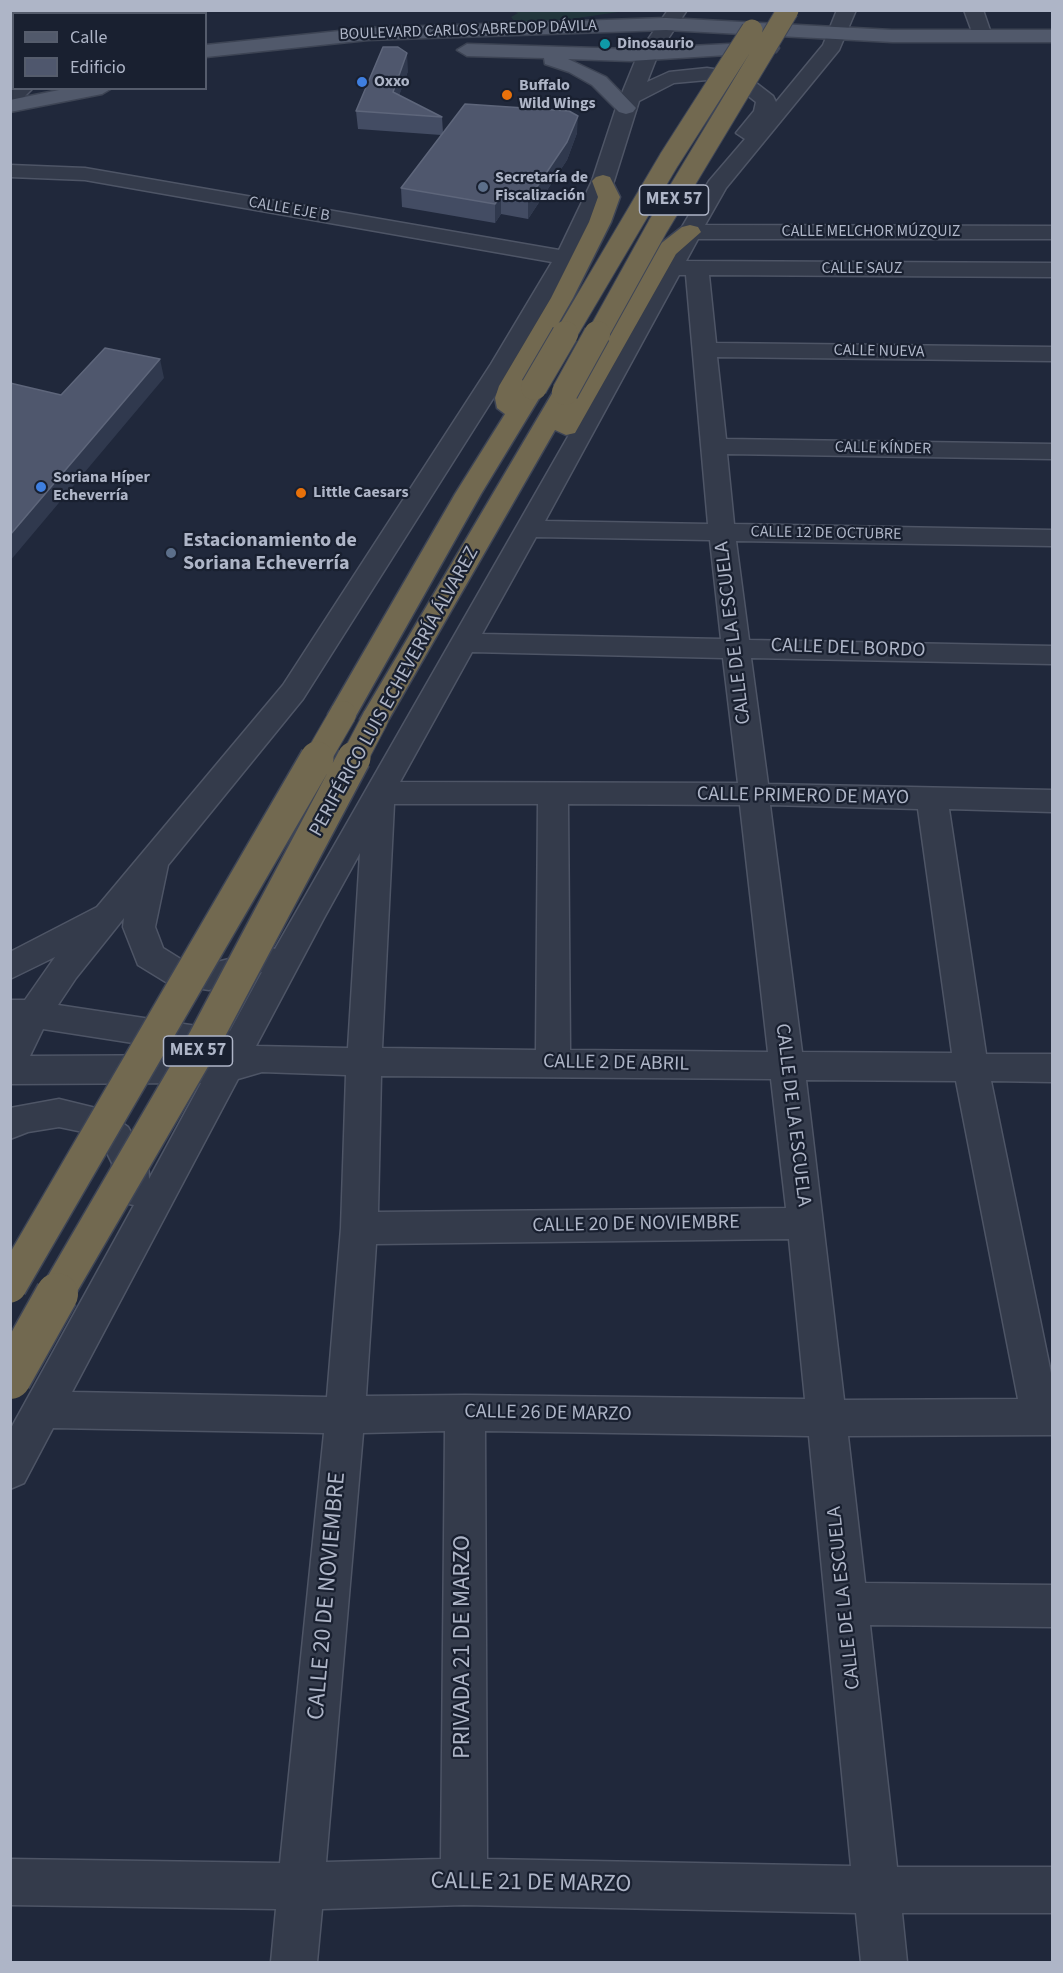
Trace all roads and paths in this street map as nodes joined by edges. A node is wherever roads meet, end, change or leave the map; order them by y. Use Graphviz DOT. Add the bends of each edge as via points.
graph roads {
  1 [pos="635,10"];
  2 [pos="764,10"];
  3 [pos="788,10"];
  4 [pos="973,10"];
  5 [pos="847,12"];
  6 [pos="672,17"];
  7 [pos="554,26"];
  8 [pos="477,28"];
  9 [pos="892,36"];
  10 [pos="982,36"];
  11 [pos="1053,36"];
  12 [pos="836,40"];
  13 [pos="1053,45"];
  14 [pos="474,50"];
  15 [pos="510,50"];
  16 [pos="720,50"];
  17 [pos="207,51"];
  18 [pos="446,51"];
  19 [pos="648,54"];
  20 [pos="92,90"];
  21 [pos="628,103"];
  22 [pos="10,106"];
  23 [pos="747,150"];
  24 [pos="10,171"];
  25 [pos="603,181"];
  26 [pos="690,232"];
  27 [pos="1050,239"];
  28 [pos="566,258"];
  29 [pos="684,268"];
  30 [pos="1053,270"];
  31 [pos="705,350"];
  32 [pos="1053,354"];
  33 [pos="515,417"];
  34 [pos="714,446"];
  35 [pos="1053,451"];
  36 [pos="515,478"];
  37 [pos="528,529"];
  38 [pos="722,532"];
  39 [pos="1053,538"];
  40 [pos="463,643"];
  41 [pos="735,646"];
  42 [pos="1053,655"];
  43 [pos="359,717"];
  44 [pos="379,793"];
  45 [pos="553,794"];
  46 [pos="755,794"];
  47 [pos="932,800"];
  48 [pos="1053,801"];
  49 [pos="155,860"];
  50 [pos="111,910"];
  51 [pos="309,916"];
  52 [pos="10,967"];
  53 [pos="22,1013"];
  54 [pos="243,1058"];
  55 [pos="10,1061"];
  56 [pos="364,1062"];
  57 [pos="553,1063"];
  58 [pos="785,1065"];
  59 [pos="971,1068"];
  60 [pos="1053,1068"];
  61 [pos="10,1070"];
  62 [pos="10,1125"];
  63 [pos="806,1224"];
  64 [pos="359,1228"];
  65 [pos="112,1281"];
  66 [pos="10,1286"];
  67 [pos="10,1378"];
  68 [pos="44,1410"];
  69 [pos="465,1413"];
  70 [pos="345,1415"];
  71 [pos="1047,1417"];
  72 [pos="827,1418"];
  73 [pos="10,1470"];
  74 [pos="844,1604"];
  75 [pos="1051,1612"];
  76 [pos="10,1882"];
  77 [pos="464,1882"];
  78 [pos="300,1886"];
  79 [pos="877,1890"];
  80 [pos="1053,1890"];
  81 [pos="294,1962"];
  82 [pos="884,1962"];
  1 -- 7 [label="main road"];
  2 -- 33 [label="highway, PERIFÉRICO LUIS ECHEVERRÍA ÁLVAREZ / MEX 57, bridge"];
  3 -- 36 [label="highway, PERIFÉRICO LUIS ECHEVERRÍA ÁLVAREZ / MEX 57, bridge" via="658,226"];
  4 -- 10 [label="street"];
  5 -- 9 [label="main road" via="851,21 861,27"];
  5 -- 12 [label="street"];
  6 -- 7 [label="main road, BOULEVARD CARLOS ABREDOP DÁVILA"];
  6 -- 12 [label="main road, BOULEVARD CARLOS ABREDOP DÁVILA"];
  6 -- 16 [label="main road" via="688,40"];
  6 -- 19 [label="street"];
  7 -- 8 [label="main road, BOULEVARD CARLOS ABREDOP DÁVILA"];
  8 -- 14 [label="main road" via="483,41"];
  8 -- 17 [label="main road, BOULEVARD CARLOS ABREDOP DÁVILA" via="368,34"];
  9 -- 10 [label="main road"];
  9 -- 12 [label="main road"];
  10 -- 11 [label="main road"];
  12 -- 13 [label="main road"];
  12 -- 16 [label="main road, BOULEVARD CARLOS ABREDOP DÁVILA"];
  12 -- 23 [label="street"];
  14 -- 15 [label="main road, BOULEVARD CARLOS ABREDOP DÁVILA"];
  14 -- 18 [label="main road, BOULEVARD CARLOS ABREDOP DÁVILA"];
  15 -- 19 [label="main road, BOULEVARD CARLOS ABREDOP DÁVILA"];
  15 -- 21 [label="main road" via="576,68"];
  16 -- 19 [label="main road, BOULEVARD CARLOS ABREDOP DÁVILA"];
  19 -- 21 [label="street"];
  20 -- 22 [label="main road"];
  21 -- 23 [label="street" via="669,78 686,75 707,74 744,83 766,100 766,106 740,142"];
  21 -- 25 [label="street"];
  23 -- 26 [label="street" via="717,186"];
  24 -- 28 [label="street, CALLE EJE B" via="85,174"];
  25 -- 28 [label="street"];
  25 -- 33 [label="highway" via="609,197 600,222 507,398"];
  26 -- 27 [label="street, CALLE MELCHOR MÚZQUIZ"];
  26 -- 29 [label="street"];
  26 -- 36 [label="highway" via="667,250 549,456 539,467"];
  28 -- 49 [label="street" via="309,670"];
  29 -- 30 [label="street, CALLE SAUZ"];
  29 -- 31 [label="street, CALLE DE LA ESCUELA"];
  29 -- 37 [label="street"];
  31 -- 32 [label="street, CALLE NUEVA"];
  31 -- 34 [label="street, CALLE DE LA ESCUELA"];
  33 -- 43 [label="highway, PERIFÉRICO LUIS ECHEVERRÍA ÁLVAREZ / MEX 57" via="468,494"];
  34 -- 35 [label="street, CALLE KÍNDER"];
  34 -- 38 [label="street, CALLE DE LA ESCUELA"];
  36 -- 43 [label="highway, PERIFÉRICO LUIS ECHEVERRÍA ÁLVAREZ / MEX 57"];
  37 -- 38 [label="street, CALLE 12 DE OCTUBRE"];
  37 -- 40 [label="street"];
  38 -- 39 [label="street, CALLE 12 DE OCTUBRE"];
  38 -- 41 [label="street, CALLE DE LA ESCUELA"];
  40 -- 41 [label="street, CALLE DEL BORDO"];
  40 -- 44 [label="street"];
  41 -- 42 [label="street, CALLE DEL BORDO"];
  41 -- 46 [label="street, CALLE DE LA ESCUELA"];
  43 -- 66 [label="highway, PERIFÉRICO LUIS ECHEVERRÍA ÁLVAREZ / MEX 57, bridge"];
  43 -- 67 [label="highway, PERIFÉRICO LUIS ECHEVERRÍA ÁLVAREZ / MEX 57, bridge" via="206,1039"];
  44 -- 45 [label="street, CALLE PRIMERO DE MAYO"];
  44 -- 51 [label="street"];
  44 -- 56 [label="street, CALLE 20 DE NOVIEMBRE"];
  45 -- 46 [label="street, CALLE PRIMERO DE MAYO"];
  45 -- 57 [label="street"];
  46 -- 47 [label="street, CALLE PRIMERO DE MAYO"];
  46 -- 58 [label="street, CALLE DE LA ESCUELA"];
  47 -- 48 [label="street, CALLE PRIMERO DE MAYO"];
  47 -- 59 [label="street"];
  49 -- 50 [label="street"];
  49 -- 51 [label="street" via="139,927 150,956 181,975 209,977 242,968 270,954"];
  50 -- 52 [label="street"];
  50 -- 53 [label="street" via="64,969"];
  51 -- 54 [label="street"];
  53 -- 54 [label="street, CALLE 2 DE ABRIL"];
  53 -- 55 [label="street"];
  54 -- 56 [label="street, CALLE 2 DE ABRIL"];
  54 -- 61 [label="street, CALLE 2 DE ABRIL"];
  54 -- 65 [label="street"];
  56 -- 57 [label="street, CALLE 2 DE ABRIL"];
  56 -- 64 [label="street, CALLE 20 DE NOVIEMBRE"];
  57 -- 58 [label="street, CALLE 2 DE ABRIL"];
  58 -- 59 [label="street, CALLE 2 DE ABRIL"];
  58 -- 63 [label="street, CALLE DE LA ESCUELA"];
  59 -- 60 [label="street, CALLE 2 DE ABRIL"];
  59 -- 71 [label="street"];
  62 -- 65 [label="street" via="21,1119 59,1113 92,1120 116,1137 130,1161 132,1186"];
  63 -- 64 [label="street, CALLE 20 DE NOVIEMBRE"];
  63 -- 72 [label="street, CALLE DE LA ESCUELA"];
  64 -- 70 [label="street, CALLE 20 DE NOVIEMBRE"];
  65 -- 68 [label="street"];
  68 -- 70 [label="street, CALLE 26 DE MARZO"];
  68 -- 73 [label="street"];
  69 -- 70 [label="street, CALLE 26 DE MARZO"];
  69 -- 72 [label="street, CALLE 26 DE MARZO"];
  69 -- 77 [label="street, PRIVADA 21 DE MARZO"];
  70 -- 78 [label="street, CALLE 20 DE NOVIEMBRE"];
  71 -- 72 [label="street, CALLE 26 DE MARZO"];
  72 -- 74 [label="street, CALLE DE LA ESCUELA"];
  74 -- 75 [label="street"];
  74 -- 79 [label="street, CALLE DE LA ESCUELA"];
  76 -- 78 [label="street, CALLE 21 DE MARZO"];
  77 -- 78 [label="street, CALLE 21 DE MARZO"];
  77 -- 79 [label="street, CALLE 21 DE MARZO"];
  78 -- 81 [label="street, CALLE 20 DE NOVIEMBRE"];
  79 -- 80 [label="street, CALLE 21 DE MARZO"];
  79 -- 82 [label="street, CALLE DE LA ESCUELA"];
}
